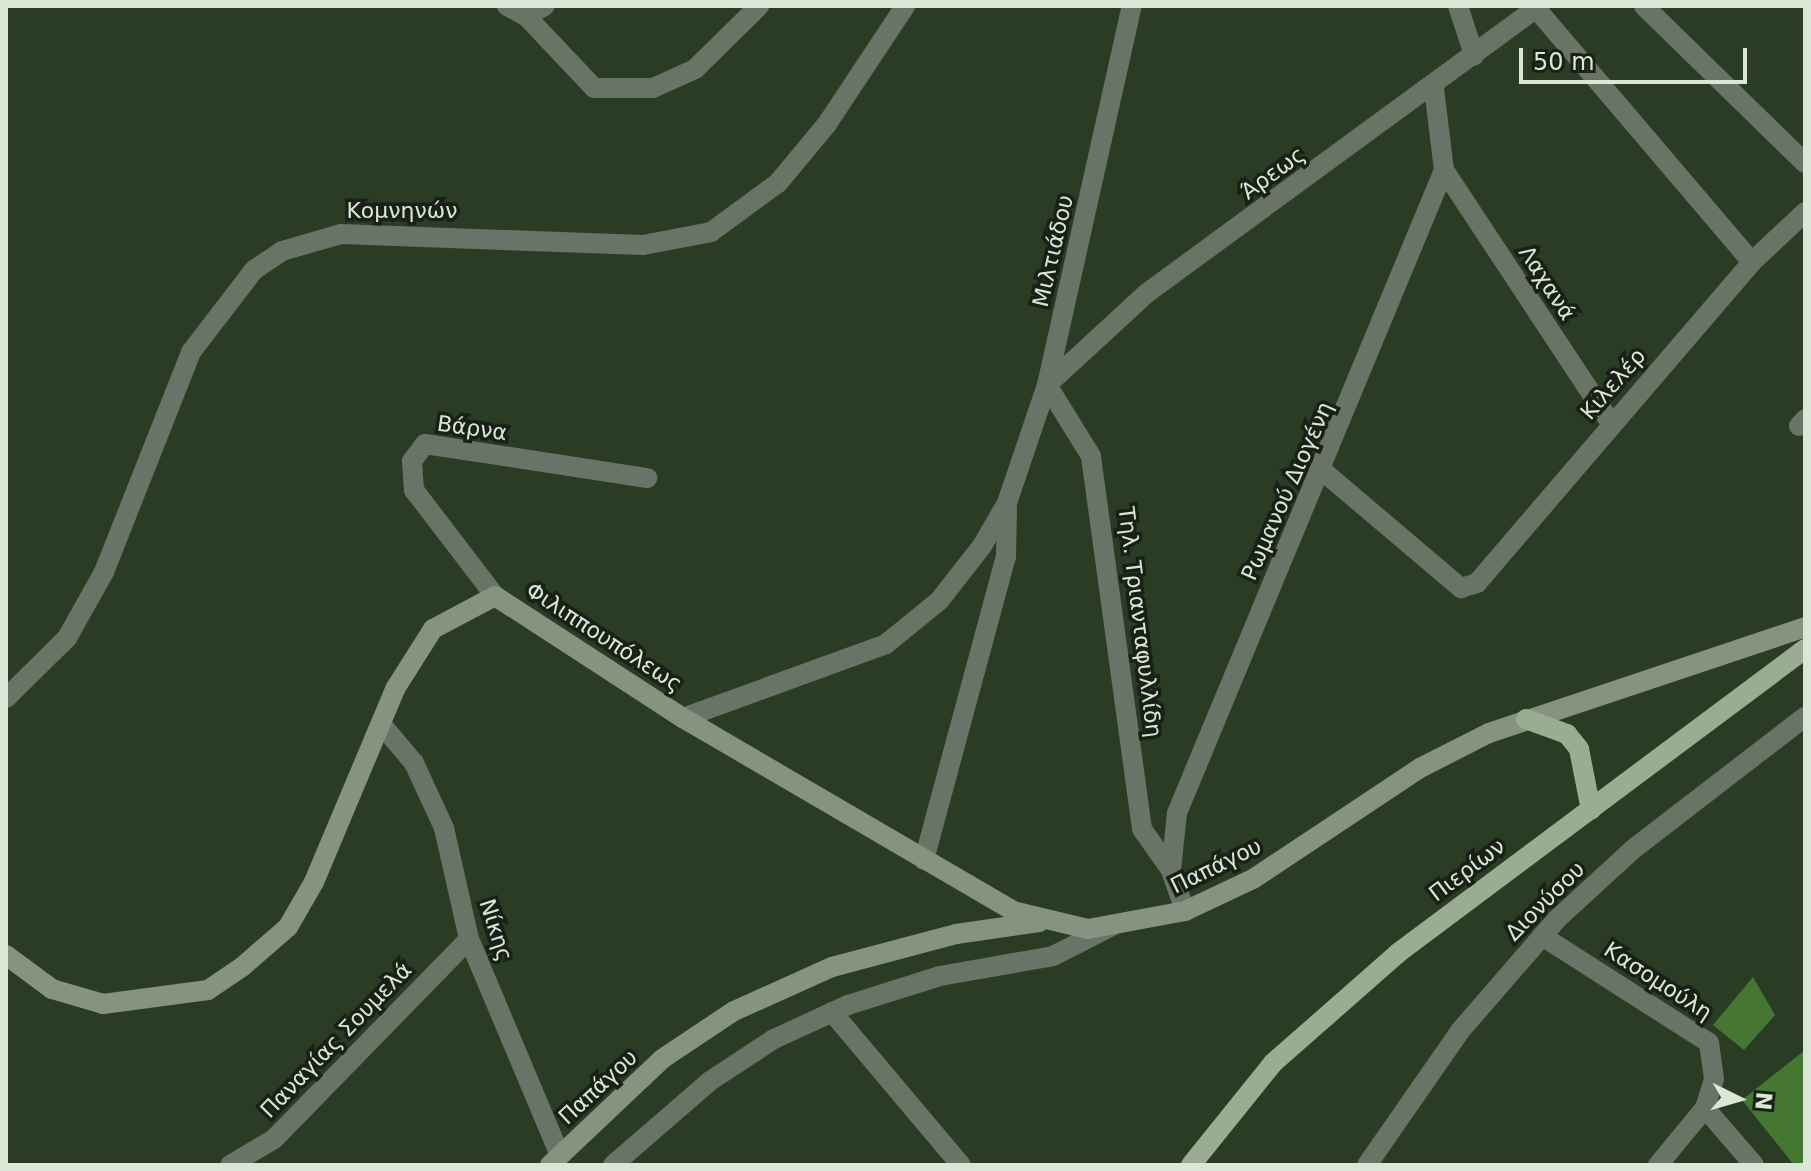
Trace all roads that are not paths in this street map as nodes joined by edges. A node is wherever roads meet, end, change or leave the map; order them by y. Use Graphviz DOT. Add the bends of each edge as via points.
graph roads {
  1 [pos="507,6"];
  2 [pos="545,6"];
  3 [pos="759,6"];
  4 [pos="905,6"];
  5 [pos="1132,6"];
  6 [pos="1458,6"];
  7 [pos="1644,6"];
  8 [pos="1536,7"];
  9 [pos="526,16"];
  10 [pos="1474,55"];
  11 [pos="1434,88"];
  12 [pos="1805,163"];
  13 [pos="1444,170"];
  14 [pos="1805,212"];
  15 [pos="1752,262"];
  16 [pos="1047,385"];
  17 [pos="1610,422"];
  18 [pos="1324,472"];
  19 [pos="647,478"];
  20 [pos="1007,503"];
  21 [pos="495,596"];
  22 [pos="1805,627"];
  23 [pos="1805,649"];
  24 [pos="6,698"];
  25 [pos="1805,717"];
  26 [pos="683,718"];
  27 [pos="1526,719"];
  28 [pos="382,725"];
  29 [pos="1591,810"];
  30 [pos="924,860"];
  31 [pos="1171,870"];
  32 [pos="1185,911"];
  33 [pos="1039,922"];
  34 [pos="1112,926"];
  35 [pos="1542,936"];
  36 [pos="469,939"];
  37 [pos="6,955"];
  38 [pos="832,1012"];
  39 [pos="1705,1108"];
  40 [pos="555,1160"];
  41 [pos="230,1165"];
  42 [pos="613,1165"];
  43 [pos="961,1165"];
  44 [pos="1191,1165"];
  45 [pos="1367,1165"];
  46 [pos="1658,1165"];
  47 [pos="1754,1165"];
  1 -- 9 [label="street"];
  2 -- 9 [label="street"];
  3 -- 9 [label="street" via="695,69 653,88 594,88"];
  4 -- 24 [label="street, Κομνηνών" via="827,124 778,183 711,232 643,245 341,234 282,251 254,270 191,352 104,572 67,638"];
  5 -- 16 [label="street, Μιλτιάδου"];
  6 -- 10 [label="street"];
  7 -- 12 [label="street"];
  8 -- 10 [label="street, Άρεως"];
  8 -- 15 [label="street"];
  10 -- 11 [label="street, Άρεως"];
  11 -- 13 [label="street, Ρωμανού Διογένη"];
  11 -- 16 [label="street, Άρεως" via="1147,293"];
  13 -- 17 [label="street, Λαχανά"];
  13 -- 18 [label="street, Ρωμανού Διογένη"];
  14 -- 15 [label="street, Κιλελέρ"];
  15 -- 17 [label="street, Κιλελέρ"];
  16 -- 20 [label="street, Μιλτιάδου"];
  16 -- 31 [label="street, Τηλ. Τριανταφυλλίδη" via="1091,456 1142,829"];
  17 -- 18 [label="street, Κιλελέρ" via="1493,570 1461,588"];
  18 -- 31 [label="street, Ρωμανού Διογένη" via="1210,721 1177,813"];
  19 -- 21 [label="street, Βάρνα" via="425,444 412,461 414,490"];
  20 -- 26 [label="street, Μιλτιάδου" via="939,601 886,644"];
  20 -- 30 [label="street, Μιλτιάδου" via="1006,557"];
  21 -- 26 [label="street, Φιλιππουπόλεως"];
  21 -- 28 [label="street, Φιλιππουπόλεως" via="433,629 395,689"];
  22 -- 27 [label="street, Παπάγου"];
  23 -- 29 [label="main road, Πιερίων"];
  25 -- 35 [label="street, Διονύσου" via="1632,850"];
  26 -- 30 [label="street, Φιλιππουπόλεως"];
  27 -- 29 [label="main road" via="1567,734 1579,749"];
  27 -- 32 [label="street, Παπάγου" via="1420,768 1253,879"];
  28 -- 36 [label="street, Νίκης" via="414,763 444,828"];
  28 -- 37 [label="street, Φιλιππουπόλεως" via="288,927 208,990 103,1004 52,989"];
  29 -- 44 [label="main road, Πιερίων" via="1398,953 1273,1063"];
  30 -- 33 [label="street, Φιλιππουπόλεως"];
  31 -- 32 [label="street, Ρωμανού Διογένη"];
  32 -- 34 [label="street, Παπάγου"];
  33 -- 34 [label="street, Φιλιππουπόλεως"];
  33 -- 40 [label="street, Παπάγου" via="956,934 832,967 734,1011 662,1059"];
  34 -- 38 [label="street, Παπάγου" via="1053,956 940,976"];
  35 -- 39 [label="street, Κασομούλη" via="1709,1043 1714,1079"];
  35 -- 45 [label="street, Διονύσου" via="1460,1031"];
  36 -- 40 [label="street, Νίκης"];
  36 -- 41 [label="street, Παναγίας Σουμελά" via="274,1139"];
  38 -- 42 [label="street, Παπάγου" via="710,1081"];
  38 -- 43 [label="street"];
  39 -- 46 [label="street"];
  39 -- 47 [label="street"];
}
